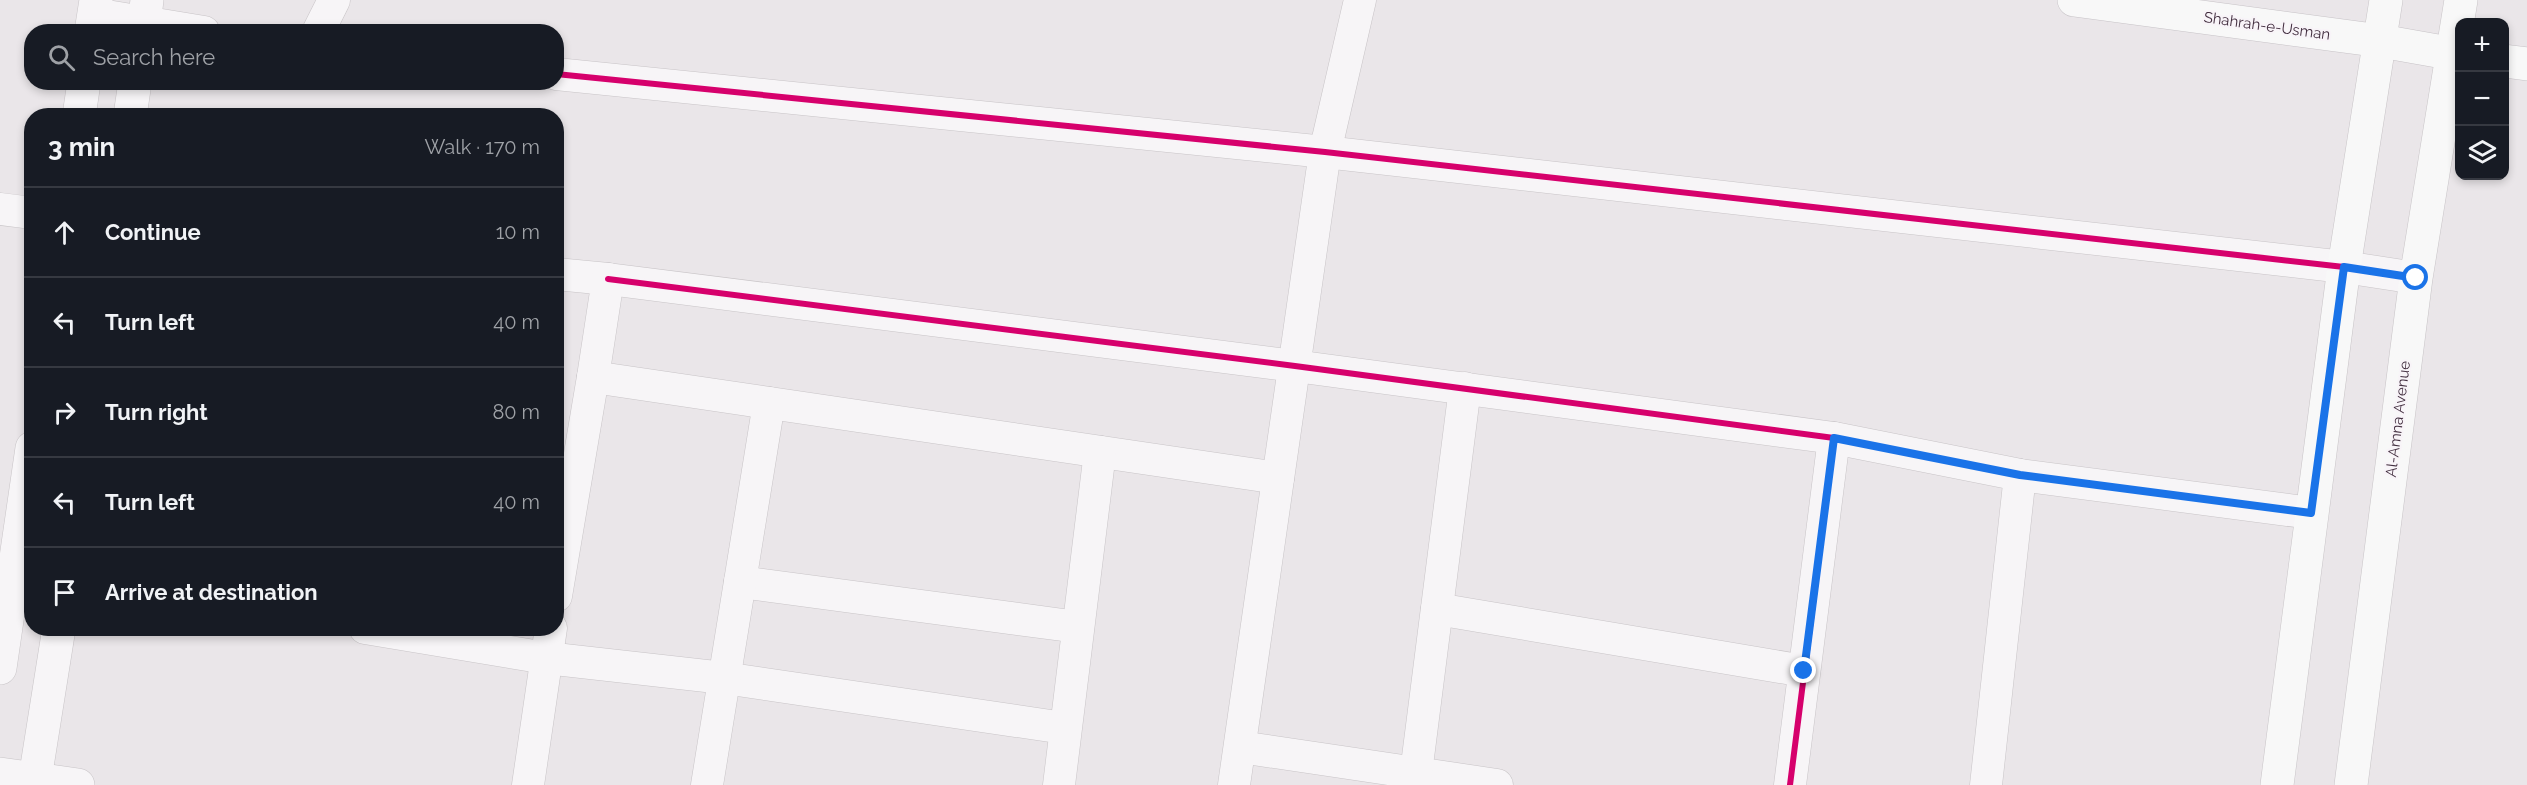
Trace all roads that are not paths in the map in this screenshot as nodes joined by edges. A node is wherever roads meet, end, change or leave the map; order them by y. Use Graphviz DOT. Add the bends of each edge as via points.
graph roads {
  1 [pos="334,0"];
  2 [pos="1360,0"];
  3 [pos="2074,0"];
  4 [pos="2386,0"];
  5 [pos="2461,0"];
  6 [pos="94,15"];
  7 [pos="145,18"];
  8 [pos="2459,18"];
  9 [pos="170,24"];
  10 [pos="322,24"];
  11 [pos="2381,41"];
  12 [pos="2455,55"];
  13 [pos="2455,61"];
  14 [pos="2509,62"];
  15 [pos="2527,64"];
  16 [pos="564,75"];
  17 [pos="83,90"];
  18 [pos="134,90"];
  19 [pos="80,108"];
  20 [pos="131,108"];
  21 [pos="1325,152"];
  22 [pos="0,209"];
  23 [pos="24,212"];
  24 [pos="2344,267"];
  25 [pos="564,275"];
  26 [pos="2416,278"];
  27 [pos="608,279"];
  28 [pos="1295,366"];
  29 [pos="593,377"];
  30 [pos="1465,388"];
  31 [pos="769,403"];
  32 [pos="1834,438"];
  33 [pos="1100,452"];
  34 [pos="2020,475"];
  35 [pos="1278,478"];
  36 [pos="24,503"];
  37 [pos="2311,513"];
  38 [pos="564,549"];
  39 [pos="740,582"];
  40 [pos="1437,609"];
  41 [pos="1078,627"];
  42 [pos="58,636"];
  43 [pos="457,636"];
  44 [pos="549,643"];
  45 [pos="0,668"];
  46 [pos="1804,671"];
  47 [pos="724,678"];
  48 [pos="1064,728"];
  49 [pos="1240,747"];
  50 [pos="1416,773"];
  51 [pos="0,774"];
  52 [pos="35,782"];
  53 [pos="78,785"];
  54 [pos="528,785"];
  55 [pos="707,785"];
  56 [pos="1059,785"];
  57 [pos="1234,785"];
  58 [pos="1497,785"];
  59 [pos="1790,785"];
  60 [pos="1986,785"];
  61 [pos="2277,785"];
  62 [pos="2351,785"];
  1 -- 10 [label="street"];
  2 -- 21 [label="street"];
  3 -- 11 [label="main road, Shahrah-e-Usman"];
  4 -- 11 [label="main road"];
  5 -- 8 [label="main road, Al-Amna Avenue"];
  6 -- 7 [label="street"];
  7 -- 9 [label="street"];
  11 -- 12 [label="main road, Shahrah-e-Usman"];
  11 -- 24 [label="main road"];
  13 -- 26 [label="main road, Al-Amna Avenue"];
  14 -- 15 [label="main road"];
  16 -- 21 [label="street"];
  17 -- 19 [label="street"];
  18 -- 20 [label="street"];
  21 -- 24 [label="street"];
  21 -- 28 [label="street"];
  22 -- 23 [label="street"];
  24 -- 26 [label="street"];
  24 -- 37 [label="main road"];
  25 -- 27 [label="street"];
  26 -- 62 [label="main road, Al-Amna Avenue"];
  27 -- 28 [label="street"];
  27 -- 29 [label="street"];
  28 -- 30 [label="street"];
  28 -- 35 [label="street"];
  29 -- 31 [label="street"];
  29 -- 38 [label="street"];
  30 -- 32 [label="street"];
  30 -- 40 [label="street"];
  31 -- 33 [label="street"];
  31 -- 39 [label="street"];
  32 -- 34 [label="street"];
  32 -- 46 [label="street"];
  33 -- 35 [label="street"];
  33 -- 41 [label="street"];
  34 -- 37 [label="street"];
  34 -- 60 [label="street"];
  35 -- 49 [label="street"];
  36 -- 45 [label="street"];
  37 -- 61 [label="main road"];
  39 -- 41 [label="street"];
  39 -- 47 [label="street"];
  40 -- 46 [label="street"];
  40 -- 50 [label="street"];
  41 -- 48 [label="street"];
  42 -- 52 [label="street"];
  43 -- 44 [label="street"];
  44 -- 47 [label="street"];
  44 -- 54 [label="street"];
  46 -- 59 [label="street"];
  47 -- 48 [label="street"];
  47 -- 55 [label="street"];
  48 -- 56 [label="street"];
  49 -- 50 [label="street"];
  49 -- 57 [label="street"];
  50 -- 58 [label="street"];
  51 -- 52 [label="street"];
  52 -- 53 [label="street"];
}
